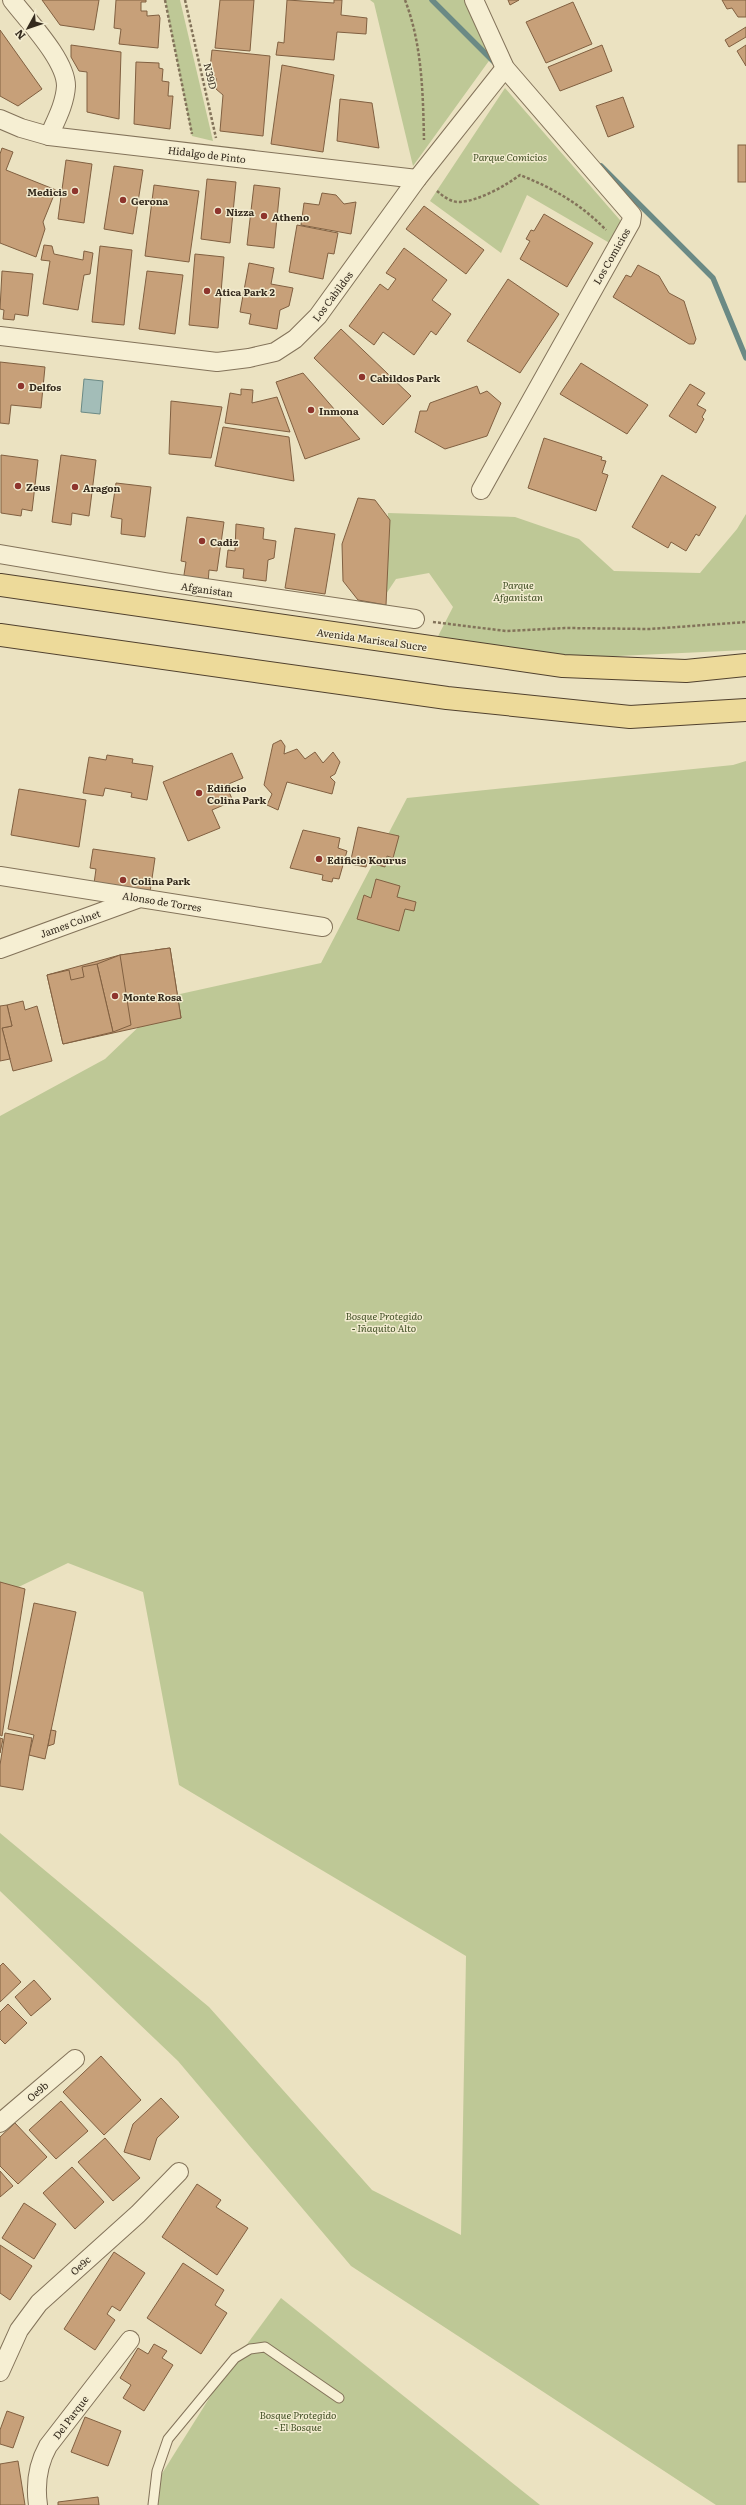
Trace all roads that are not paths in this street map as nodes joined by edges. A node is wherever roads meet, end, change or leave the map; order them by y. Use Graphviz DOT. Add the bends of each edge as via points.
graph roads {
  1 [pos="12,0"];
  2 [pos="474,0"];
  3 [pos="505,68"];
  4 [pos="0,119"];
  5 [pos="49,136"];
  6 [pos="417,179"];
  7 [pos="0,336"];
  8 [pos="481,490"];
  9 [pos="0,554"];
  10 [pos="0,585"];
  11 [pos="415,619"];
  12 [pos="0,635"];
  13 [pos="746,665"];
  14 [pos="746,710"];
  15 [pos="0,876"];
  16 [pos="140,898"];
  17 [pos="323,927"];
  18 [pos="0,949"];
  19 [pos="74,2059"];
  20 [pos="0,2123"];
  21 [pos="179,2172"];
  22 [pos="130,2340"];
  23 [pos="2,2362"];
  24 [pos="340,2398"];
  25 [pos="38,2505"];
  26 [pos="153,2505"];
  1 -- 5 [label="street" via="60,62 66,84 63,104"];
  2 -- 3 [label="street, Los Comicios"];
  3 -- 6 [label="street, Los Cabildos"];
  3 -- 8 [label="street, Los Comicios" via="632,215 631,222"];
  4 -- 5 [label="street, Hidalgo de Pinto"];
  5 -- 6 [label="street, Hidalgo de Pinto"];
  6 -- 7 [label="street, Los Cabildos" via="318,316 295,339 275,352 217,362"];
  9 -- 11 [label="street, Afganistan" via="164,582"];
  10 -- 13 [label="main road, Avenida Mariscal Sucre" via="563,666 686,671"];
  12 -- 14 [label="main road" via="447,698 630,717"];
  15 -- 16 [label="street, Alonso de Torres"];
  16 -- 17 [label="street, Alonso de Torres"];
  16 -- 18 [label="street, James Colnet"];
  19 -- 20 [label="street, Oe9b"];
  21 -- 23 [label="street, Oe9c" via="138,2214 40,2304 20,2330"];
  22 -- 25 [label="street, Del Parque" via="48,2446 38,2472"];
  24 -- 26 [label="lane" via="265,2347 250,2349 236,2358 168,2439 157,2471"];
}
